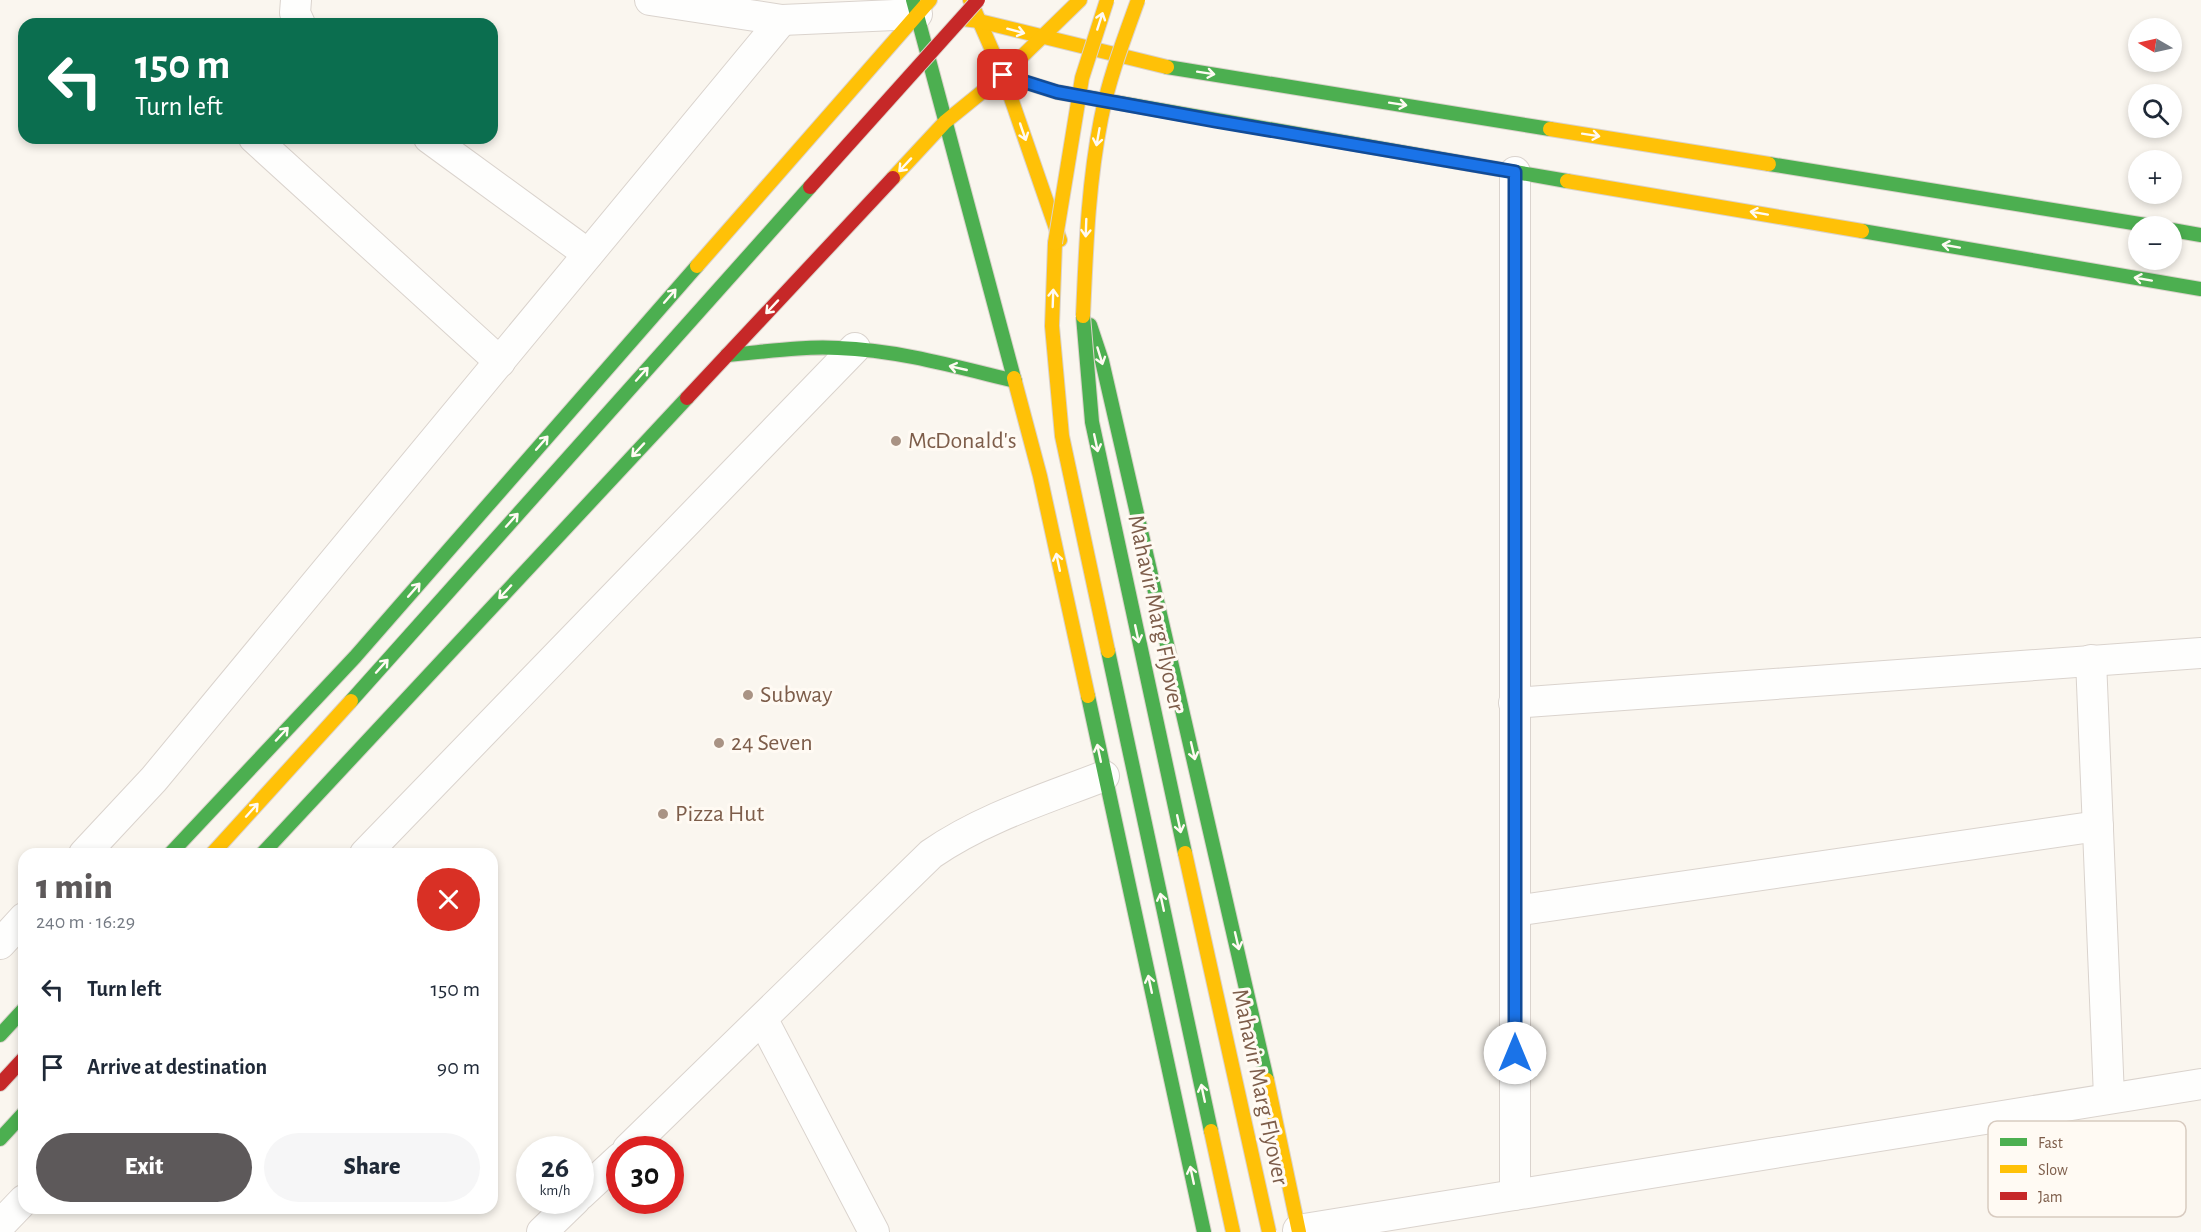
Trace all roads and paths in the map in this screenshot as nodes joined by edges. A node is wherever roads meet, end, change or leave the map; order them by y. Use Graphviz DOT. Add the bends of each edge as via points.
graph roads {
  1 [pos="296,0"];
  2 [pos="650,0"];
  3 [pos="970,0"];
  4 [pos="978,0"];
  5 [pos="1080,0"];
  6 [pos="1107,0"];
  7 [pos="1138,0"];
  8 [pos="929,9"];
  9 [pos="297,18"];
  10 [pos="782,20"];
  11 [pos="979,21"];
  12 [pos="1041,37"];
  13 [pos="1003,75"];
  14 [pos="945,122"];
  15 [pos="261,144"];
  16 [pos="437,144"];
  17 [pos="1515,172"];
  18 [pos="2128,222"];
  19 [pos="2182,232"];
  20 [pos="2201,235"];
  21 [pos="588,254"];
  22 [pos="2201,289"];
  23 [pos="855,348"];
  24 [pos="727,355"];
  25 [pos="500,362"];
  26 [pos="1015,381"];
  27 [pos="2201,653"];
  28 [pos="2091,660"];
  29 [pos="1514,703"];
  30 [pos="1104,776"];
  31 [pos="2098,826"];
  32 [pos="90,848"];
  33 [pos="176,848"];
  34 [pos="217,848"];
  35 [pos="268,848"];
  36 [pos="371,848"];
  37 [pos="1515,911"];
  38 [pos="18,924"];
  39 [pos="0,944"];
  40 [pos="18,1016"];
  41 [pos="763,1020"];
  42 [pos="0,1035"];
  43 [pos="18,1064"];
  44 [pos="0,1084"];
  45 [pos="2201,1084"];
  46 [pos="2109,1097"];
  47 [pos="18,1120"];
  48 [pos="642,1136"];
  49 [pos="0,1139"];
  50 [pos="606,1171"];
  51 [pos="594,1182"];
  52 [pos="1515,1195"];
  53 [pos="18,1206"];
  54 [pos="561,1214"];
  55 [pos="0,1225"];
  56 [pos="1299,1231"];
  57 [pos="542,1232"];
  58 [pos="874,1232"];
  59 [pos="1204,1232"];
  60 [pos="1233,1232"];
  61 [pos="1269,1232"];
  1 -- 9 [label="street"];
  2 -- 10 [label="street"];
  3 -- 11 [label="main road"];
  34 -- 4 [label="main road, one-way, bridge"];
  5 -- 12 [label="main road"];
  60 -- 6 [label="main road, one-way, bridge" via="1062,436 1052,327 1055,243 1082,78"];
  7 -- 61 [label="main road, Mahavir Marg Flyover, one-way, bridge" via="1115,62 1101,118 1087,213 1083,322 1092,422"];
  8 -- 10 [label="street"];
  8 -- 11 [label="main road"];
  8 -- 14 [label="main road"];
  33 -- 8 [label="main road, one-way" via="355,657"];
  10 -- 21 [label="street"];
  11 -- 12 [label="main road, one-way"];
  11 -- 13 [label="main road"];
  12 -- 13 [label="main road"];
  12 -- 18 [label="main road, one-way" via="1157,65"];
  13 -- 14 [label="main road"];
  13 -- 17 [label="main road" via="1057,92"];
  13 -- 56 [label="main road, one-way" via="1102,361"];
  14 -- 24 [label="main road, one-way"];
  14 -- 26 [label="main road"];
  15 -- 25 [label="street"];
  16 -- 21 [label="street"];
  22 -- 17 [label="main road, one-way"];
  17 -- 29 [label="street"];
  19 -- 20 [label="main road"];
  21 -- 25 [label="street"];
  23 -- 24 [label="main road"];
  26 -- 23 [label="main road, one-way"];
  23 -- 36 [label="street"];
  24 -- 35 [label="main road, one-way"];
  25 -- 32 [label="street" via="154,779"];
  30 -- 26 [label="main road, one-way" via="1040,476"];
  27 -- 28 [label="street"];
  28 -- 29 [label="street"];
  28 -- 31 [label="street"];
  29 -- 37 [label="street"];
  30 -- 41 [label="street" via="977,826 931,854"];
  59 -- 30 [label="main road, one-way"];
  31 -- 37 [label="street"];
  31 -- 46 [label="street"];
  37 -- 52 [label="street"];
  38 -- 39 [label="street"];
  40 -- 42 [label="main road"];
  41 -- 48 [label="street"];
  41 -- 58 [label="street"];
  43 -- 44 [label="main road"];
  45 -- 46 [label="street"];
  46 -- 52 [label="street"];
  47 -- 49 [label="main road"];
  50 -- 51 [label="street"];
  52 -- 56 [label="street"];
  53 -- 55 [label="street"];
  54 -- 57 [label="street"];
}
